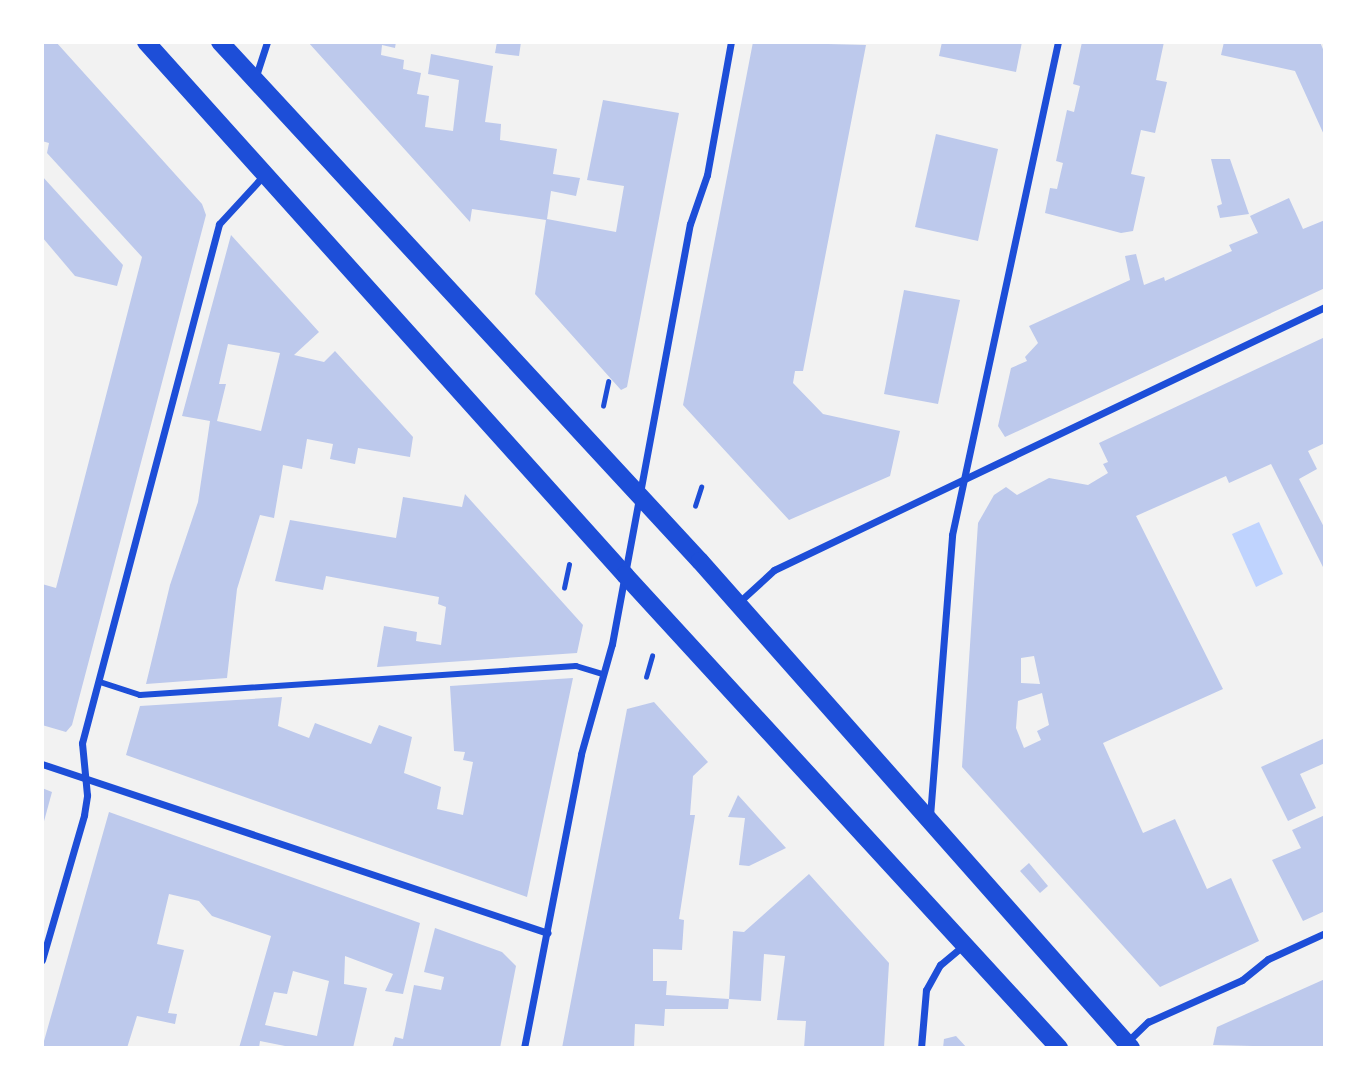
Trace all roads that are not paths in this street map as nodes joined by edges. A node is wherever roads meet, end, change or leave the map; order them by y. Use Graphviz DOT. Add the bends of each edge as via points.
graph roads {
  1 [pos="146,42"];
  2 [pos="220,42"];
  3 [pos="267,42"];
  4 [pos="731,42"];
  5 [pos="1058,42"];
  6 [pos="255,80"];
  7 [pos="266,174"];
  8 [pos="1325,307"];
  9 [pos="962,478"];
  10 [pos="640,497"];
  11 [pos="625,575"];
  12 [pos="738,604"];
  13 [pos="603,674"];
  14 [pos="100,682"];
  15 [pos="42,764"];
  16 [pos="86,778"];
  17 [pos="930,821"];
  18 [pos="548,933"];
  19 [pos="1325,933"];
  20 [pos="965,944"];
  21 [pos="42,960"];
  22 [pos="1129,1045"];
  23 [pos="524,1048"];
  24 [pos="920,1048"];
  25 [pos="1059,1048"];
  1 -- 7 [label="main road"];
  2 -- 6 [label="main road"];
  3 -- 6 [label="street"];
  4 -- 10 [label="street" via="706,175 690,224"];
  5 -- 9 [label="street"];
  6 -- 10 [label="main road"];
  7 -- 11 [label="main road"];
  7 -- 14 [label="street" via="219,224"];
  8 -- 9 [label="street"];
  9 -- 12 [label="street" via="774,570"];
  9 -- 17 [label="street" via="952,535"];
  10 -- 11 [label="street"];
  10 -- 12 [label="main road"];
  11 -- 13 [label="street"];
  11 -- 20 [label="main road"];
  12 -- 17 [label="main road"];
  13 -- 14 [label="street" via="576,666 140,695"];
  13 -- 18 [label="street" via="581,754"];
  14 -- 16 [label="street" via="82,743"];
  15 -- 16 [label="street"];
  16 -- 18 [label="street"];
  16 -- 21 [label="street" via="84,815"];
  17 -- 22 [label="main road"];
  18 -- 23 [label="street"];
  19 -- 22 [label="street" via="1268,959 1242,980 1148,1022"];
  20 -- 24 [label="street" via="940,965 926,990"];
  20 -- 25 [label="main road"];
}
